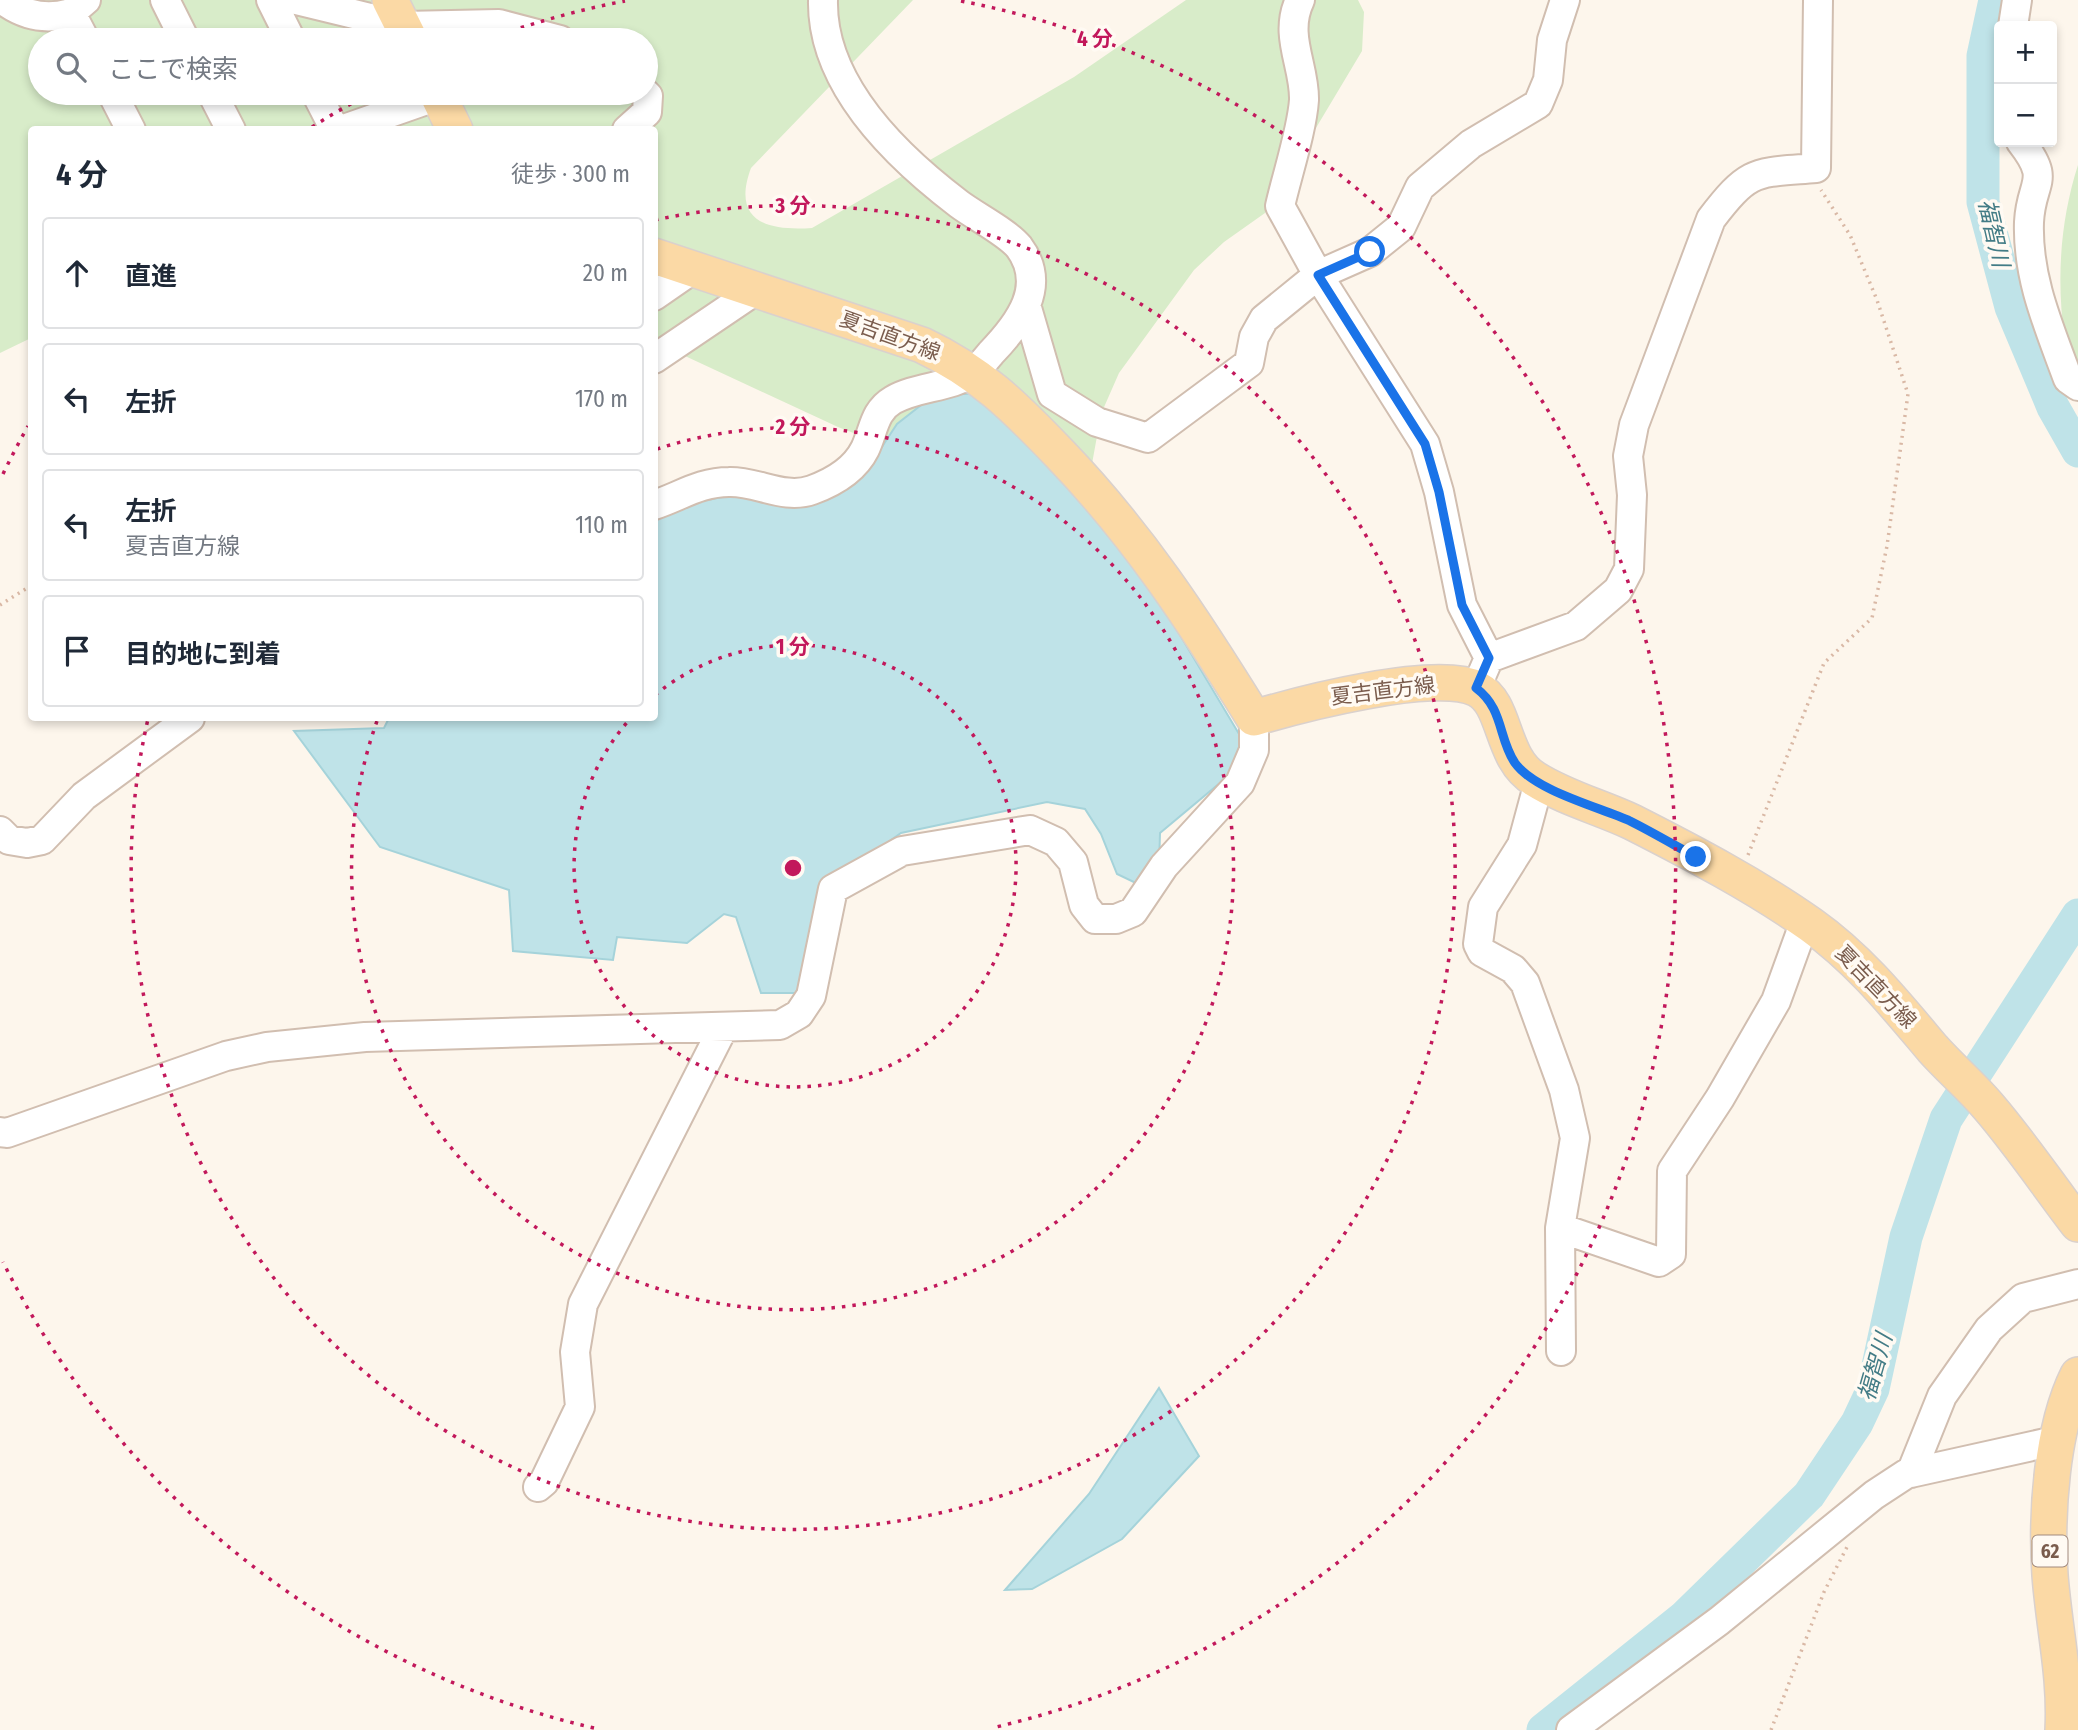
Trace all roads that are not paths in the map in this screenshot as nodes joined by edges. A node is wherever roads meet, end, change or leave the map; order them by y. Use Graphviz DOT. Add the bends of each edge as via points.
graph roads {
  1 [pos="4,0"];
  2 [pos="165,0"];
  3 [pos="271,0"];
  4 [pos="296,0"];
  5 [pos="823,0"];
  6 [pos="1300,0"];
  7 [pos="1565,0"];
  8 [pos="1818,0"];
  9 [pos="2017,0"];
  10 [pos="78,7"];
  11 [pos="2014,21"];
  12 [pos="401,22"];
  13 [pos="82,28"];
  14 [pos="180,28"];
  15 [pos="285,28"];
  16 [pos="514,28"];
  17 [pos="118,105"];
  18 [pos="218,105"];
  19 [pos="322,105"];
  20 [pos="408,105"];
  21 [pos="442,105"];
  22 [pos="647,105"];
  23 [pos="129,126"];
  24 [pos="229,126"];
  25 [pos="333,126"];
  26 [pos="352,126"];
  27 [pos="453,126"];
  28 [pos="631,126"];
  29 [pos="2025,147"];
  30 [pos="658,257"];
  31 [pos="693,269"];
  32 [pos="1318,275"];
  33 [pos="756,290"];
  34 [pos="658,293"];
  35 [pos="1027,308"];
  36 [pos="658,356"];
  37 [pos="972,373"];
  38 [pos="2078,386"];
  39 [pos="658,503"];
  40 [pos="1483,673"];
  41 [pos="1254,718"];
  42 [pos="186,721"];
  43 [pos="1539,782"];
  44 [pos="0,831"];
  45 [pos="1805,921"];
  46 [pos="723,1028"];
  47 [pos="0,1132"];
  48 [pos="2078,1224"];
  49 [pos="1560,1228"];
  50 [pos="2078,1284"];
  51 [pos="1560,1352"];
  52 [pos="2078,1375"];
  53 [pos="2059,1440"];
  54 [pos="1911,1473"];
  55 [pos="538,1487"];
  56 [pos="1571,1730"];
  57 [pos="2063,1730"];
  1 -- 10 [label="street" via="51,19"];
  2 -- 14 [label="street"];
  3 -- 15 [label="street"];
  4 -- 12 [label="street"];
  5 -- 35 [label="street" via="828,42 868,118 923,177 1017,245 1030,267"];
  6 -- 32 [label="street" via="1293,37 1304,100 1280,206"];
  7 -- 32 [label="street" via="1552,40 1548,80 1538,103 1471,144 1420,187 1401,227 1370,252"];
  8 -- 40 [label="street" via="1816,168 1756,173 1733,190 1711,219 1633,425 1629,569 1618,590 1576,626"];
  9 -- 11 [label="street"];
  10 -- 13 [label="street"];
  12 -- 16 [label="street"];
  17 -- 23 [label="street"];
  18 -- 24 [label="street"];
  19 -- 25 [label="street"];
  20 -- 26 [label="street"];
  21 -- 27 [label="main road"];
  22 -- 28 [label="street" via="647,112"];
  29 -- 38 [label="street" via="2038,165 2040,178 2029,217 2033,281 2068,379"];
  30 -- 31 [label="main road, 夏吉直方線"];
  31 -- 33 [label="main road, 夏吉直方線"];
  31 -- 34 [label="street"];
  32 -- 35 [label="street" via="1264,319 1254,337 1250,363 1148,438 1097,422 1052,394"];
  32 -- 40 [label="street" via="1425,444 1462,605"];
  33 -- 36 [label="street"];
  33 -- 37 [label="main road, 夏吉直方線" via="922,345"];
  35 -- 37 [label="street" via="1013,330"];
  37 -- 39 [label="street" via="895,399 881,409 865,450 842,477 810,491 780,493 732,481 699,485"];
  37 -- 41 [label="main road, 夏吉直方線" via="1010,402 1138,542 1185,606"];
  40 -- 41 [label="main road, 夏吉直方線" via="1450,682 1315,700"];
  40 -- 43 [label="main road, 夏吉直方線" via="1486,696 1500,719 1515,763"];
  41 -- 46 [label="street" via="1254,750 1240,783 1164,866 1133,912 1116,919 1096,919 1084,905 1073,862 1056,842 1030,830 902,851 834,888 811,996 799,1014 780,1025"];
  42 -- 44 [label="street" via="84,796 42,840 9,840"];
  43 -- 45 [label="main road, 夏吉直方線" via="1630,821"];
  43 -- 49 [label="street" via="1522,845 1483,907 1478,944 1482,952 1513,969 1525,983 1564,1090 1575,1138"];
  45 -- 48 [label="main road, 夏吉直方線" via="1854,958 1988,1107"];
  45 -- 49 [label="street" via="1776,1001 1672,1171 1671,1254 1659,1262"];
  46 -- 47 [label="street" via="365,1037 267,1047 226,1056 56,1118"];
  46 -- 55 [label="street" via="583,1304 575,1352 580,1407"];
  49 -- 51 [label="street"];
  50 -- 54 [label="street" via="2023,1298 1989,1329 1942,1396"];
  52 -- 53 [label="main road, 62"];
  53 -- 54 [label="street"];
  53 -- 57 [label="main road, 62" via="2049,1514 2050,1576 2063,1668"];
  54 -- 56 [label="street" via="1874,1496 1719,1621"];
}
